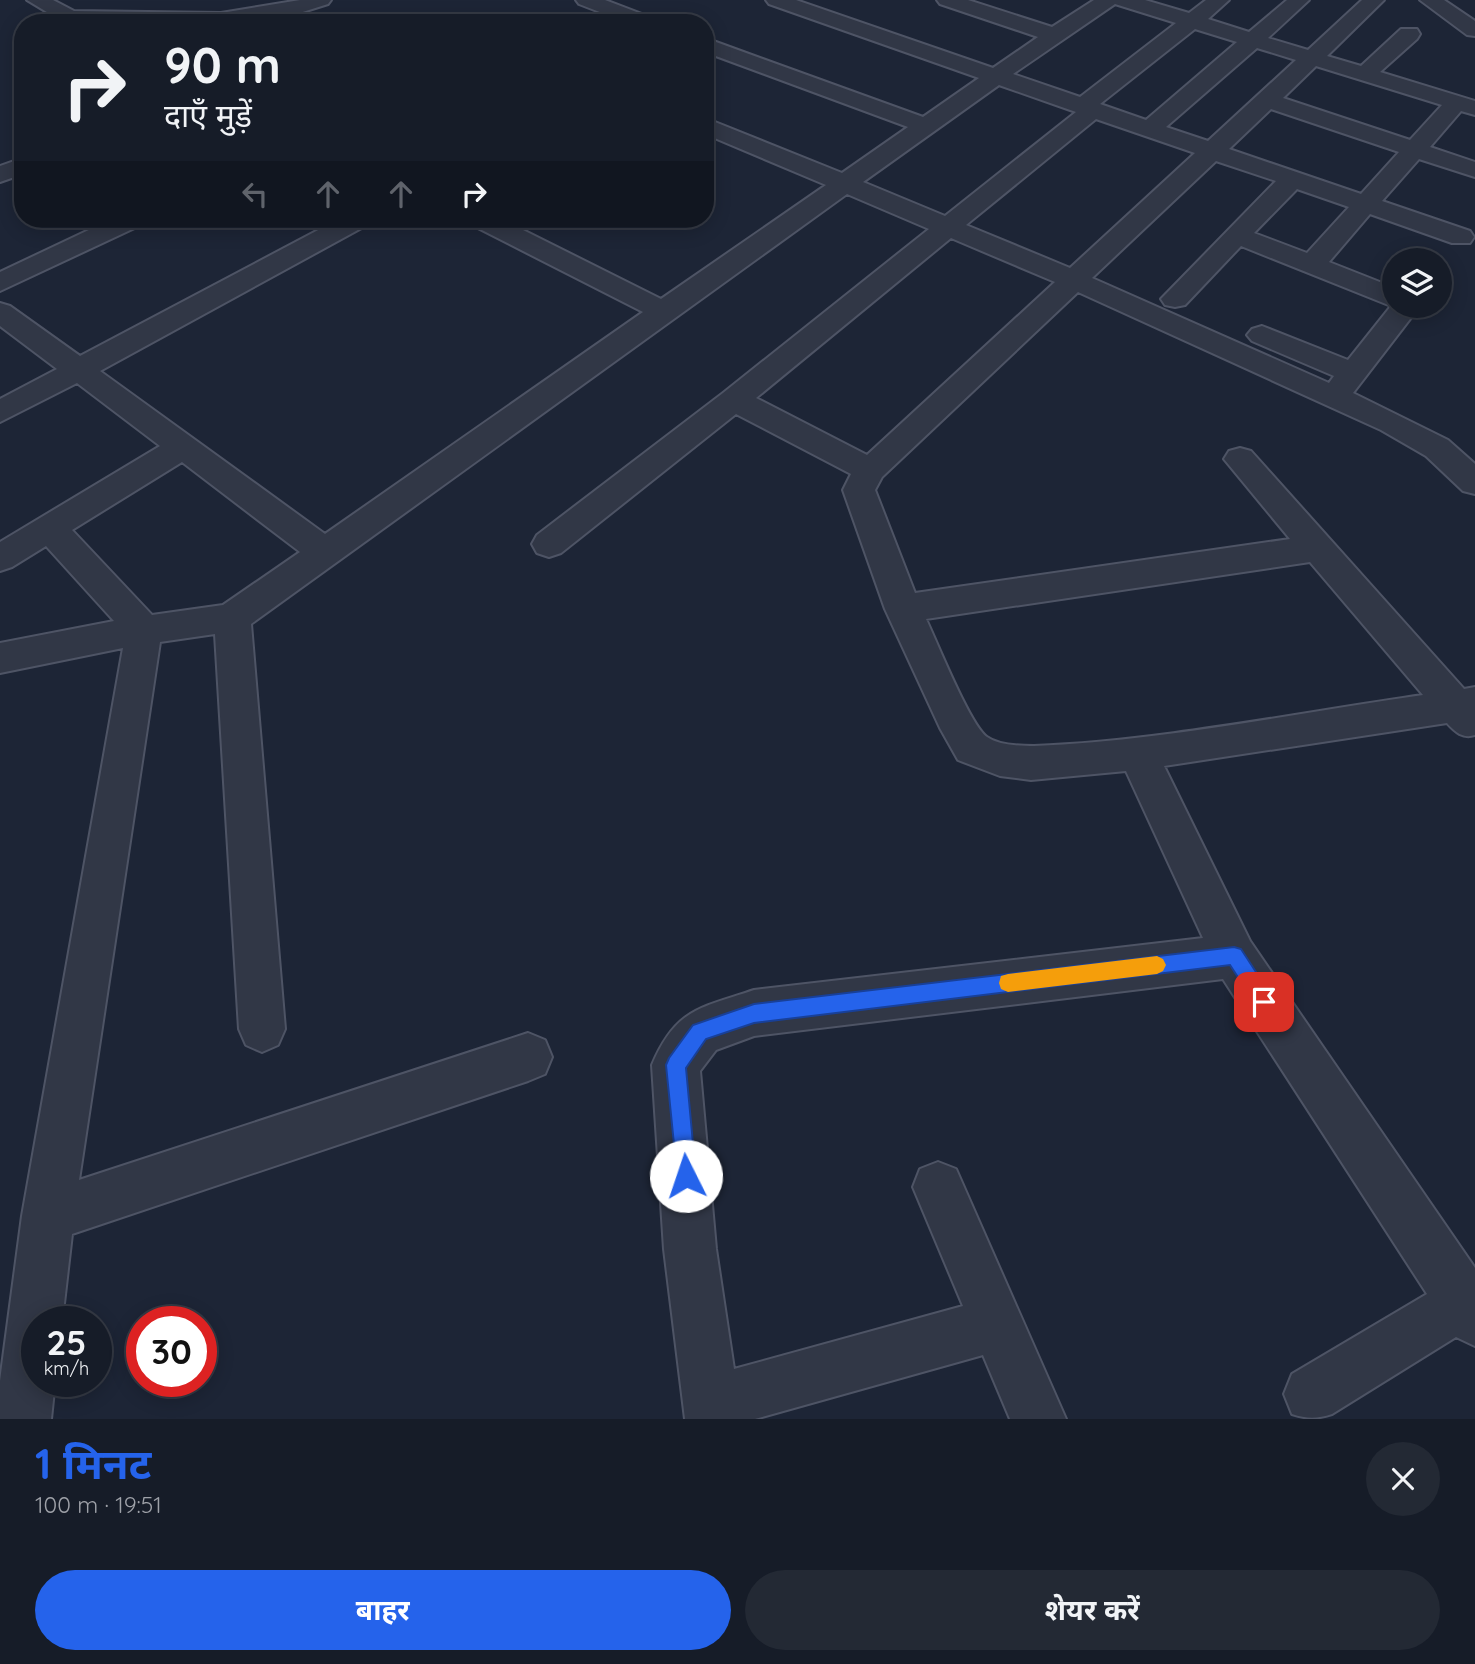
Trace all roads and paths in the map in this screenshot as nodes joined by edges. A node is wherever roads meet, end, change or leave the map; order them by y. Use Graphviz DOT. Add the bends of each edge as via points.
graph roads {
  1 [pos="37,0"];
  2 [pos="321,0"];
  3 [pos="586,0"];
  4 [pos="776,0"];
  5 [pos="947,0"];
  6 [pos="1108,0"];
  7 [pos="1123,0"];
  8 [pos="1219,0"];
  9 [pos="1299,0"];
  10 [pos="1374,0"];
  11 [pos="1430,0"];
  12 [pos="64,14"];
  13 [pos="259,14"];
  14 [pos="624,14"];
  15 [pos="1192,21"];
  16 [pos="1475,30"];
  17 [pos="1409,34"];
  18 [pos="1054,35"];
  19 [pos="1253,40"];
  20 [pos="714,47"];
  21 [pos="1312,58"];
  22 [pos="1365,74"];
  23 [pos="998,77"];
  24 [pos="1267,100"];
  25 [pos="1466,105"];
  26 [pos="1089,108"];
  27 [pos="927,126"];
  28 [pos="714,129"];
  29 [pos="1150,129"];
  30 [pos="1417,150"];
  31 [pos="1213,151"];
  32 [pos="1475,170"];
  33 [pos="1292,179"];
  34 [pos="848,183"];
  35 [pos="1367,204"];
  36 [pos="113,228"];
  37 [pos="341,228"];
  38 [pos="499,228"];
  39 [pos="950,228"];
  40 [pos="1237,235"];
  41 [pos="1462,243"];
  42 [pos="1312,264"];
  43 [pos="1083,272"];
  44 [pos="0,283"];
  45 [pos="1382,293"];
  46 [pos="1175,299"];
  47 [pos="0,312"];
  48 [pos="664,312"];
  49 [pos="1397,318"];
  50 [pos="76,370"];
  51 [pos="1344,385"];
  52 [pos="734,400"];
  53 [pos="0,412"];
  54 [pos="183,447"];
  55 [pos="1240,460"];
  56 [pos="870,470"];
  57 [pos="1475,483"];
  58 [pos="50,528"];
  59 [pos="549,544"];
  60 [pos="1316,548"];
  61 [pos="325,552"];
  62 [pos="0,558"];
  63 [pos="903,609"];
  64 [pos="232,618"];
  65 [pos="144,630"];
  66 [pos="0,658"];
  67 [pos="1468,712"];
  68 [pos="1139,753"];
  69 [pos="1234,956"];
  70 [pos="262,1029"];
  71 [pos="528,1058"];
  72 [pos="938,1187"];
  73 [pos="48,1216"];
  74 [pos="1470,1305"];
  75 [pos="997,1324"];
  76 [pos="1312,1394"];
  77 [pos="711,1411"];
  78 [pos="23,1419"];
  79 [pos="1038,1419"];
  1 -- 12 [label="street"];
  2 -- 13 [label="street"];
  3 -- 14 [label="street"];
  4 -- 23 [label="street"];
  5 -- 18 [label="street"];
  6 -- 18 [label="street"];
  7 -- 15 [label="street"];
  8 -- 15 [label="street"];
  9 -- 19 [label="street"];
  10 -- 21 [label="street"];
  11 -- 16 [label="street"];
  15 -- 19 [label="street"];
  15 -- 26 [label="street"];
  17 -- 22 [label="street"];
  18 -- 23 [label="street"];
  19 -- 21 [label="street"];
  19 -- 29 [label="street"];
  20 -- 27 [label="street"];
  21 -- 22 [label="street"];
  21 -- 24 [label="street"];
  22 -- 25 [label="street"];
  23 -- 26 [label="street"];
  23 -- 27 [label="street"];
  24 -- 30 [label="street"];
  24 -- 31 [label="street"];
  25 -- 30 [label="street"];
  26 -- 29 [label="street"];
  26 -- 39 [label="street"];
  27 -- 34 [label="street"];
  28 -- 34 [label="street"];
  29 -- 31 [label="street"];
  30 -- 32 [label="street"];
  30 -- 35 [label="street"];
  31 -- 33 [label="street"];
  31 -- 43 [label="street"];
  33 -- 35 [label="street"];
  33 -- 40 [label="street"];
  34 -- 39 [label="street"];
  34 -- 48 [label="street"];
  35 -- 41 [label="street"];
  35 -- 42 [label="street"];
  36 -- 44 [label="street"];
  37 -- 50 [label="street"];
  38 -- 48 [label="street"];
  39 -- 43 [label="street"];
  39 -- 52 [label="street"];
  40 -- 42 [label="street"];
  40 -- 46 [label="street"];
  42 -- 45 [label="street"];
  43 -- 46 [label="street"];
  43 -- 51 [label="street"];
  43 -- 56 [label="street"];
  46 -- 51 [label="street"];
  47 -- 50 [label="street"];
  48 -- 61 [label="street"];
  49 -- 51 [label="street"];
  50 -- 53 [label="street"];
  50 -- 54 [label="street"];
  51 -- 57 [label="street" via="1392,422 1437,448"];
  52 -- 56 [label="street"];
  52 -- 59 [label="street"];
  54 -- 58 [label="street"];
  54 -- 61 [label="street"];
  55 -- 60 [label="street"];
  56 -- 63 [label="street" via="859,491"];
  58 -- 62 [label="street"];
  58 -- 65 [label="street"];
  60 -- 63 [label="street"];
  60 -- 67 [label="street"];
  61 -- 64 [label="street"];
  63 -- 68 [label="street" via="972,748 1000,759 1031,763"];
  64 -- 65 [label="street"];
  64 -- 70 [label="street"];
  65 -- 66 [label="street"];
  65 -- 73 [label="street"];
  67 -- 68 [label="street"];
  68 -- 69 [label="street"];
  69 -- 74 [label="street"];
  69 -- 77 [label="street" via="754,1013 700,1032 676,1065 690,1249"];
  71 -- 73 [label="street"];
  72 -- 75 [label="street"];
  73 -- 78 [label="street"];
  74 -- 76 [label="street"];
  75 -- 77 [label="street"];
  75 -- 79 [label="street"];
}
